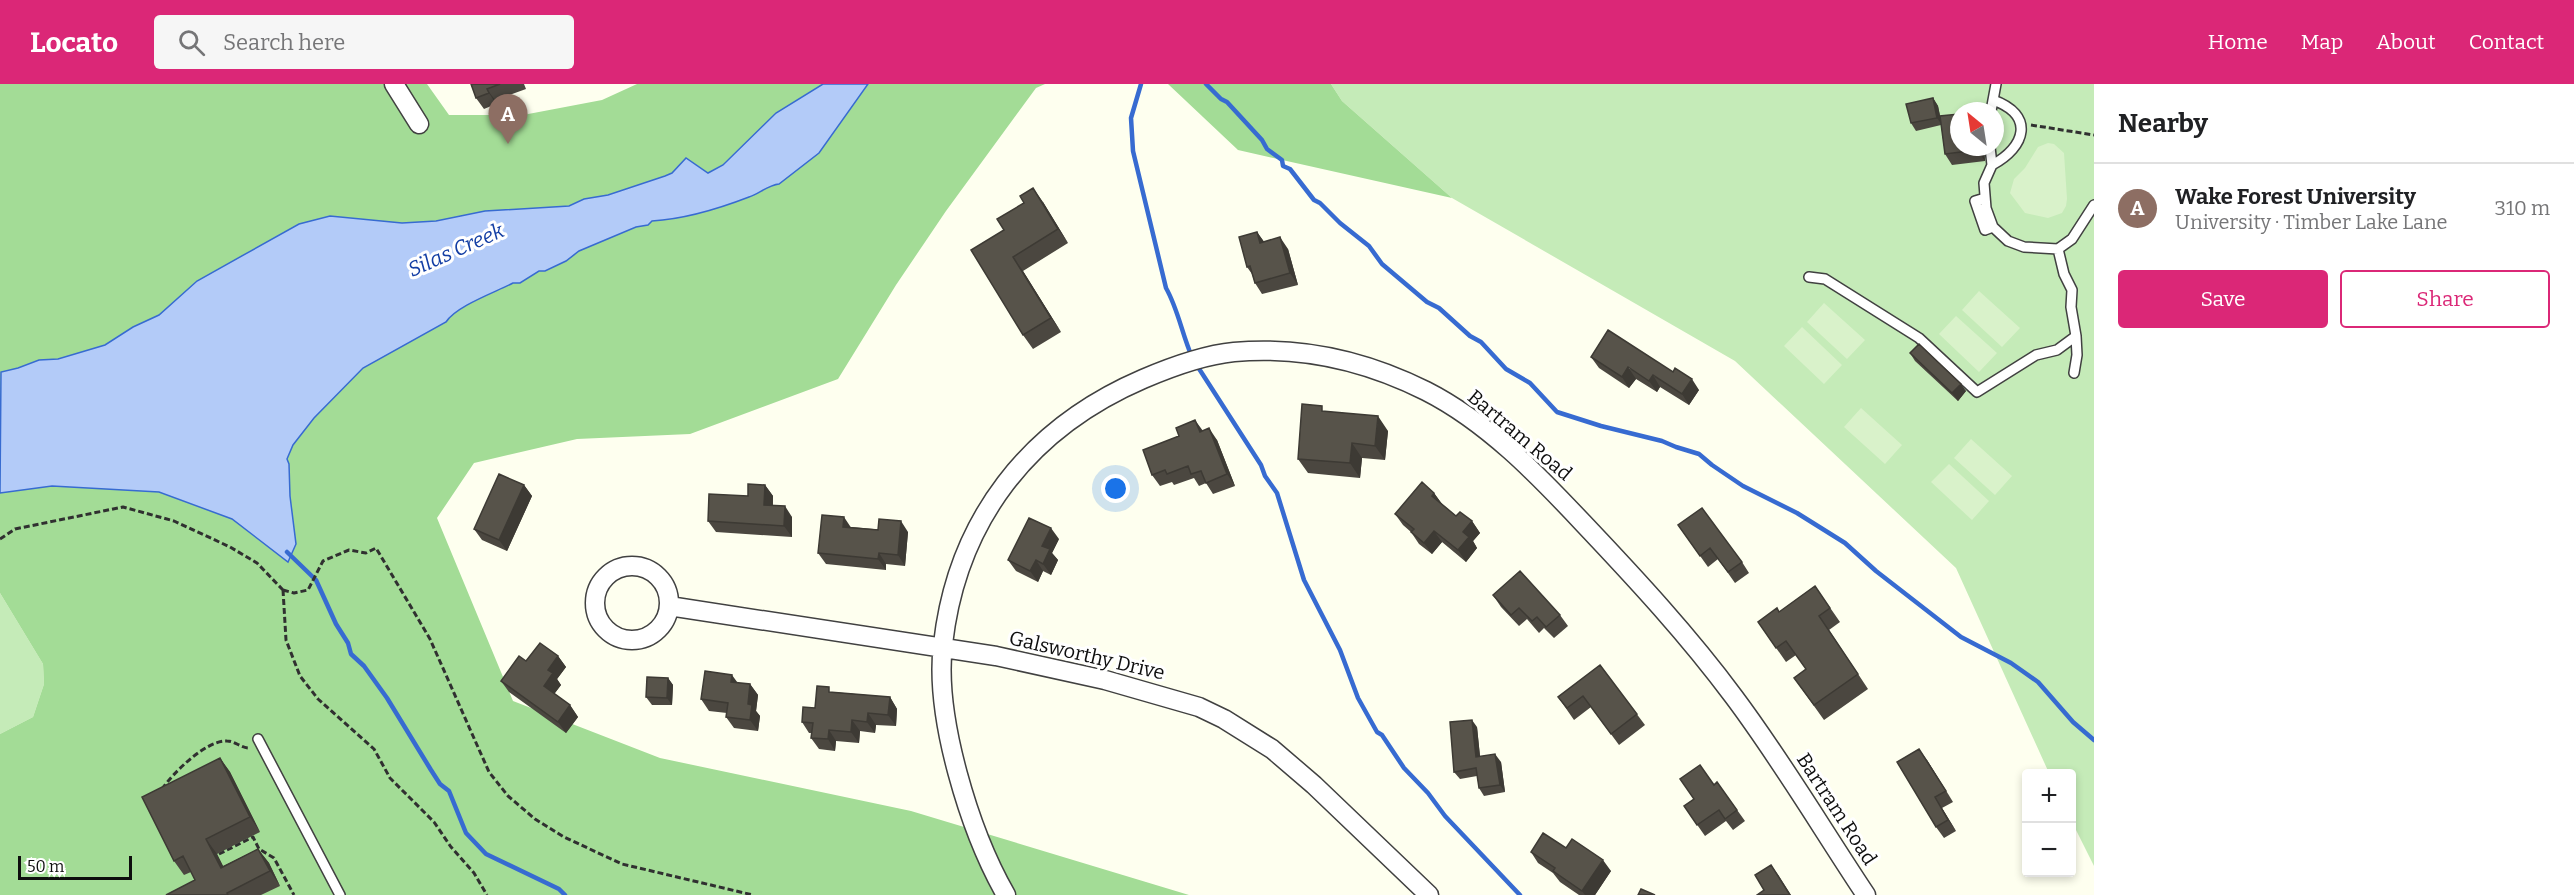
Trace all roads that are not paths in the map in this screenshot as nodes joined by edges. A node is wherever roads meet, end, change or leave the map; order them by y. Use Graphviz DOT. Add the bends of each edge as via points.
graph roads {
  1 [pos="394,84"];
  2 [pos="1996,84"];
  3 [pos="1993,100"];
  4 [pos="419,124"];
  5 [pos="1991,156"];
  6 [pos="1992,165"];
  7 [pos="2094,205"];
  8 [pos="2058,249"];
  9 [pos="1809,277"];
  10 [pos="2076,336"];
  11 [pos="2074,373"];
  12 [pos="669,606"];
  13 [pos="942,648"];
  14 [pos="260,742"];
  15 [pos="340,895"];
  16 [pos="1006,895"];
  17 [pos="1429,895"];
  18 [pos="1866,895"];
  1 -- 4 [label="street"];
  2 -- 3 [label="lane"];
  3 -- 6 [label="lane" via="2011,108 2020,124 2020,138 2006,158"];
  5 -- 6 [label="lane"];
  6 -- 8 [label="lane" via="1984,183 1993,227 2008,241 2024,247"];
  7 -- 8 [label="lane" via="2072,238"];
  8 -- 10 [label="lane" via="2072,290"];
  9 -- 10 [label="lane" via="1825,279 1919,338 1977,393 2036,355 2057,350"];
  10 -- 11 [label="lane" via="2078,355"];
  12 -- 12 [label="street" via="663,582 650,570 633,566 609,574 596,592 594,604 602,625 620,639 631,641 652,635 661,627"];
  12 -- 13 [label="street, Galsworthy Drive"];
  13 -- 16 [label="street, Bartram Road" via="945,703 954,756 976,832"];
  13 -- 17 [label="street, Galsworthy Drive" via="1105,680 1160,694 1224,718 1272,749 1314,785"];
  13 -- 18 [label="street, Bartram Road" via="962,563 987,508 1027,457 1073,417 1103,398 1165,370 1231,352 1315,354 1349,361 1416,387 1458,409 1563,501 1641,584 1733,695"];
  14 -- 15 [label="lane"];
}
